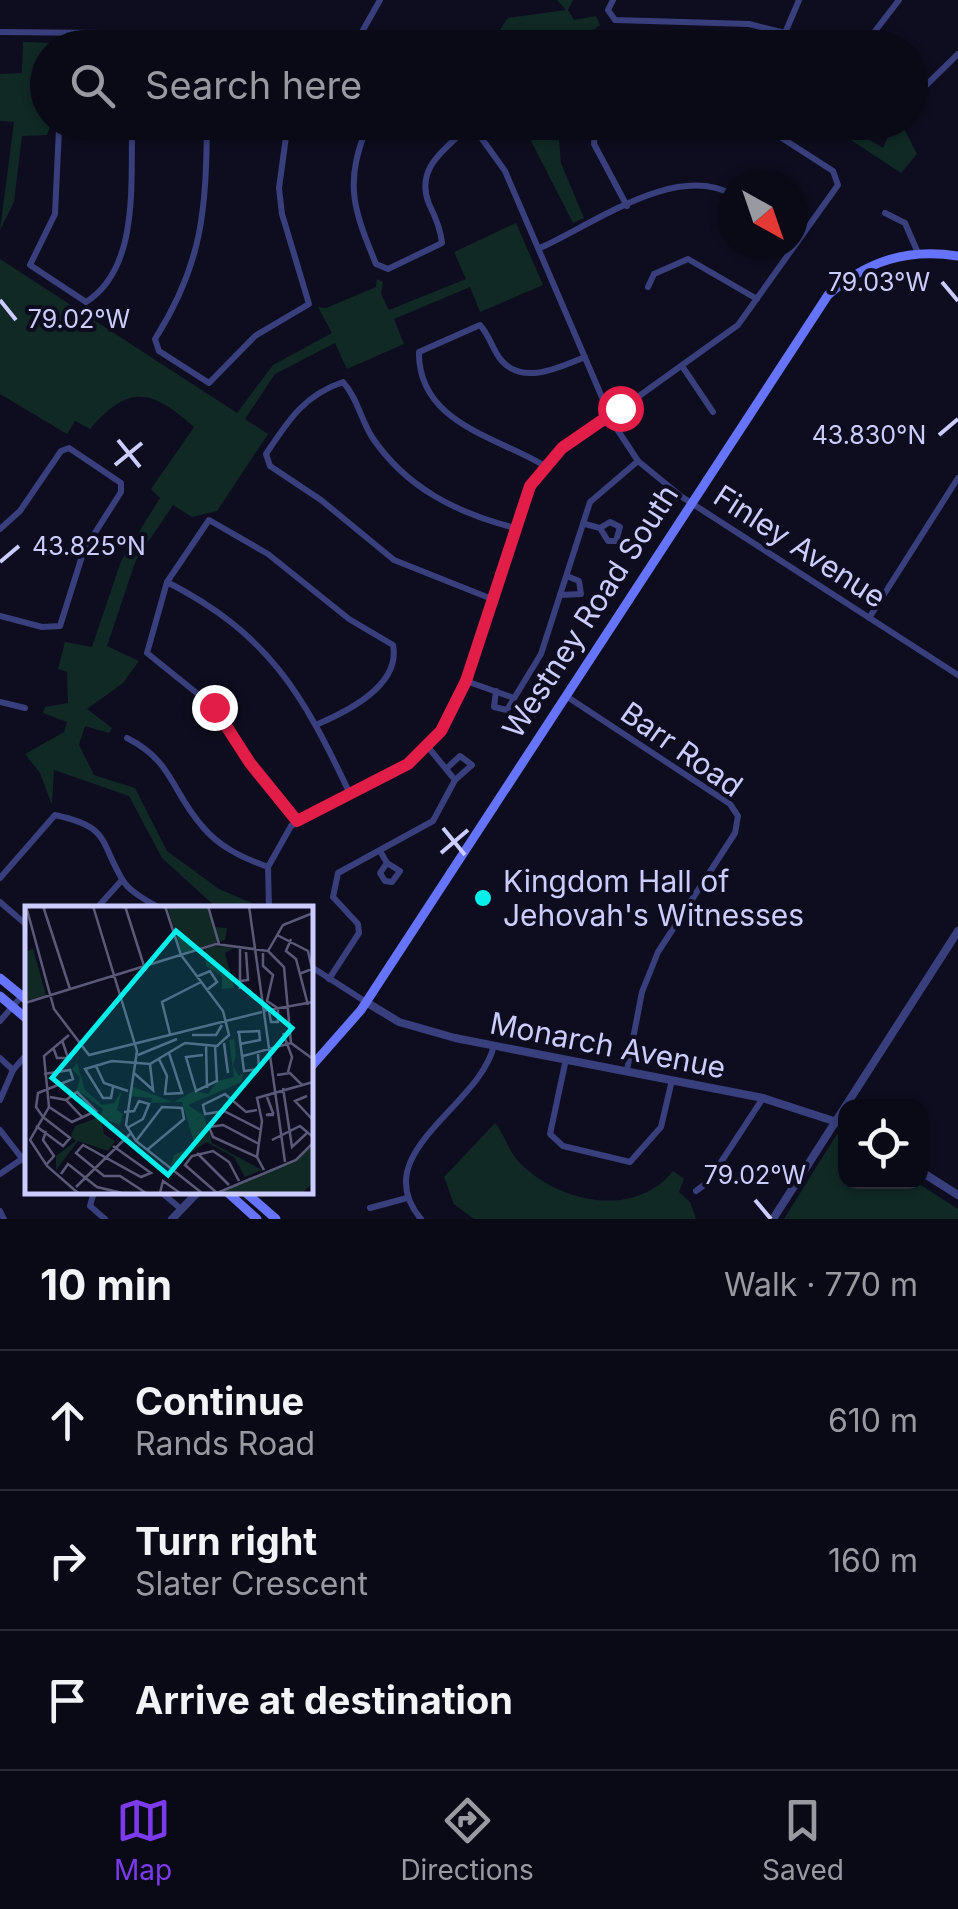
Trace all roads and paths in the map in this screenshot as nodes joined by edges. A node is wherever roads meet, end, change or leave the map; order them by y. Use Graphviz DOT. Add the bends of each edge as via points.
graph roads {
  1 [pos="380,0"];
  2 [pos="614,0"];
  3 [pos="799,0"];
  4 [pos="898,0"];
  5 [pos="365,30"];
  6 [pos="773,30"];
  7 [pos="786,30"];
  8 [pos="876,30"];
  9 [pos="0,32"];
  10 [pos="30,32"];
  11 [pos="958,54"];
  12 [pos="928,84"];
  13 [pos="59,140"];
  14 [pos="130,140"];
  15 [pos="206,140"];
  16 [pos="286,140"];
  17 [pos="362,140"];
  18 [pos="453,140"];
  19 [pos="483,140"];
  20 [pos="594,140"];
  21 [pos="785,140"];
  22 [pos="718,190"];
  23 [pos="627,206"];
  24 [pos="885,212"];
  25 [pos="808,221"];
  26 [pos="540,248"];
  27 [pos="918,253"];
  28 [pos="958,256"];
  29 [pos="781,260"];
  30 [pos="648,287"];
  31 [pos="757,299"];
  32 [pos="585,357"];
  33 [pos="682,366"];
  34 [pos="713,412"];
  35 [pos="610,415"];
  36 [pos="638,461"];
  37 [pos="543,465"];
  38 [pos="958,478"];
  39 [pos="691,502"];
  40 [pos="584,524"];
  41 [pos="515,528"];
  42 [pos="600,528"];
  43 [pos="0,529"];
  44 [pos="568,576"];
  45 [pos="167,582"];
  46 [pos="560,595"];
  47 [pos="492,599"];
  48 [pos="0,616"];
  49 [pos="870,618"];
  50 [pos="958,675"];
  51 [pos="466,681"];
  52 [pos="496,691"];
  53 [pos="565,696"];
  54 [pos="511,697"];
  55 [pos="0,702"];
  56 [pos="25,708"];
  57 [pos="318,724"];
  58 [pos="127,738"];
  59 [pos="428,746"];
  60 [pos="446,768"];
  61 [pos="455,780"];
  62 [pos="350,794"];
  63 [pos="297,821"];
  64 [pos="380,850"];
  65 [pos="386,863"];
  66 [pos="268,867"];
  67 [pos="0,878"];
  68 [pos="122,880"];
  69 [pos="0,902"];
  70 [pos="99,906"];
  71 [pos="156,906"];
  72 [pos="269,906"];
  73 [pos="25,923"];
  74 [pos="958,931"];
  75 [pos="312,967"];
  76 [pos="0,978"];
  77 [pos="329,979"];
  78 [pos="25,995"];
  79 [pos="0,996"];
  80 [pos="366,1002"];
  81 [pos="12,1007"];
  82 [pos="25,1018"];
  83 [pos="0,1021"];
  84 [pos="494,1046"];
  85 [pos="25,1056"];
  86 [pos="0,1058"];
  87 [pos="566,1059"];
  88 [pos="312,1066"];
  89 [pos="14,1070"];
  90 [pos="628,1070"];
  91 [pos="672,1080"];
  92 [pos="763,1098"];
  93 [pos="0,1100"];
  94 [pos="836,1120"];
  95 [pos="0,1130"];
  96 [pos="25,1163"];
  97 [pos="0,1174"];
  98 [pos="928,1176"];
  99 [pos="696,1191"];
  100 [pos="93,1194"];
  101 [pos="163,1194"];
  102 [pos="196,1194"];
  103 [pos="229,1194"];
  104 [pos="247,1194"];
  105 [pos="958,1194"];
  106 [pos="407,1198"];
  107 [pos="370,1208"];
  108 [pos="181,1209"];
  109 [pos="0,1211"];
  110 [pos="4,1219"];
  111 [pos="105,1219"];
  112 [pos="172,1219"];
  113 [pos="257,1219"];
  114 [pos="276,1219"];
  115 [pos="421,1219"];
  116 [pos="773,1219"];
  1 -- 5 [label="street"];
  2 -- 6 [label="street" via="608,10 615,20"];
  3 -- 7 [label="street"];
  4 -- 8 [label="street"];
  9 -- 10 [label="street"];
  11 -- 12 [label="street"];
  13 -- 14 [label="street" via="55,214 30,264 86,302 104,282 128,229"];
  15 -- 16 [label="street" via="204,230 192,271 155,339 159,351 209,382 255,336 309,304 282,214"];
  17 -- 18 [label="street" via="352,169 356,214 376,264 388,269 442,242 424,190 433,158"];
  19 -- 26 [label="street, Finley Avenue" via="505,171"];
  20 -- 23 [label="street"];
  21 -- 25 [label="street" via="838,176"];
  22 -- 23 [label="street" via="673,185"];
  23 -- 26 [label="street"];
  24 -- 27 [label="street" via="905,223"];
  26 -- 32 [label="street, Finley Avenue"];
  27 -- 28 [label="main road, Westney Road South"];
  27 -- 39 [label="main road, Westney Road South" via="877,262 828,295"];
  29 -- 31 [label="street"];
  30 -- 31 [label="street" via="654,274 688,258"];
  31 -- 33 [label="street" via="738,325"];
  32 -- 35 [label="street, Finley Avenue"];
  32 -- 37 [label="street" via="539,373 513,371 480,325 419,352 446,412 474,434"];
  33 -- 34 [label="street"];
  33 -- 35 [label="street"];
  35 -- 36 [label="street, Finley Avenue"];
  35 -- 37 [label="street"];
  36 -- 39 [label="street, Finley Avenue"];
  36 -- 40 [label="street" via="590,502"];
  37 -- 41 [label="street"];
  38 -- 49 [label="street"];
  39 -- 49 [label="street, Finley Avenue"];
  39 -- 53 [label="main road, Westney Road South"];
  40 -- 42 [label="street"];
  40 -- 44 [label="street"];
  41 -- 47 [label="street"];
  41 -- 47 [label="street" via="446,504 409,480 375,442 343,382 298,408 266,454 270,466 394,560"];
  43 -- 48 [label="street" via="20,512 61,450 69,448 121,483 84,550 60,626"];
  44 -- 46 [label="street"];
  44 -- 46 [label="street" via="579,581 580,594"];
  45 -- 57 [label="street" via="207,602 258,642"];
  45 -- 57 [label="street" via="209,520 393,644 395,655 376,690"];
  45 -- 63 [label="street" via="147,653 214,707"];
  46 -- 54 [label="street" via="541,654"];
  47 -- 51 [label="street"];
  49 -- 50 [label="street, Finley Avenue"];
  51 -- 52 [label="street"];
  51 -- 59 [label="street"];
  52 -- 54 [label="street"];
  52 -- 54 [label="street" via="500,711"];
  53 -- 80 [label="main road, Westney Road South"];
  53 -- 90 [label="street, Barr Road" via="730,804 738,816 735,833 648,974"];
  55 -- 56 [label="street"];
  57 -- 62 [label="street"];
  58 -- 66 [label="street" via="154,753 216,841"];
  59 -- 60 [label="street"];
  59 -- 62 [label="street" via="386,778"];
  60 -- 61 [label="street"];
  60 -- 61 [label="street" via="460,756 472,765"];
  61 -- 64 [label="street" via="433,822"];
  62 -- 63 [label="street"];
  63 -- 66 [label="street"];
  64 -- 65 [label="street"];
  64 -- 77 [label="street" via="344,866 335,880 333,897 358,924 358,933"];
  66 -- 72 [label="street"];
  67 -- 68 [label="street" via="56,815 94,830 113,853"];
  68 -- 70 [label="street"];
  68 -- 71 [label="street"];
  69 -- 73 [label="street"];
  74 -- 94 [label="street"];
  75 -- 77 [label="street"];
  76 -- 78 [label="main road"];
  77 -- 80 [label="street"];
  78 -- 81 [label="street"];
  79 -- 81 [label="main road"];
  80 -- 84 [label="street, Monarch Avenue" via="399,1022"];
  80 -- 88 [label="main road, Westney Road South"];
  81 -- 82 [label="main road"];
  81 -- 83 [label="street"];
  84 -- 87 [label="street, Monarch Avenue"];
  84 -- 106 [label="street" via="486,1074 414,1153 406,1169"];
  85 -- 89 [label="street"];
  86 -- 89 [label="street"];
  87 -- 90 [label="street, Monarch Avenue"];
  87 -- 91 [label="street" via="550,1134 562,1146 630,1162 661,1127"];
  89 -- 93 [label="street"];
  90 -- 91 [label="street, Monarch Avenue"];
  91 -- 92 [label="street, Monarch Avenue"];
  92 -- 94 [label="street, Monarch Avenue"];
  92 -- 99 [label="street"];
  94 -- 116 [label="street"];
  95 -- 96 [label="street"];
  96 -- 97 [label="street"];
  98 -- 105 [label="street"];
  100 -- 111 [label="street" via="90,1206"];
  101 -- 108 [label="street"];
  102 -- 108 [label="street"];
  103 -- 113 [label="main road"];
  104 -- 114 [label="main road"];
  106 -- 107 [label="street"];
  106 -- 115 [label="street"];
  108 -- 112 [label="street"];
  109 -- 110 [label="street"];
}
